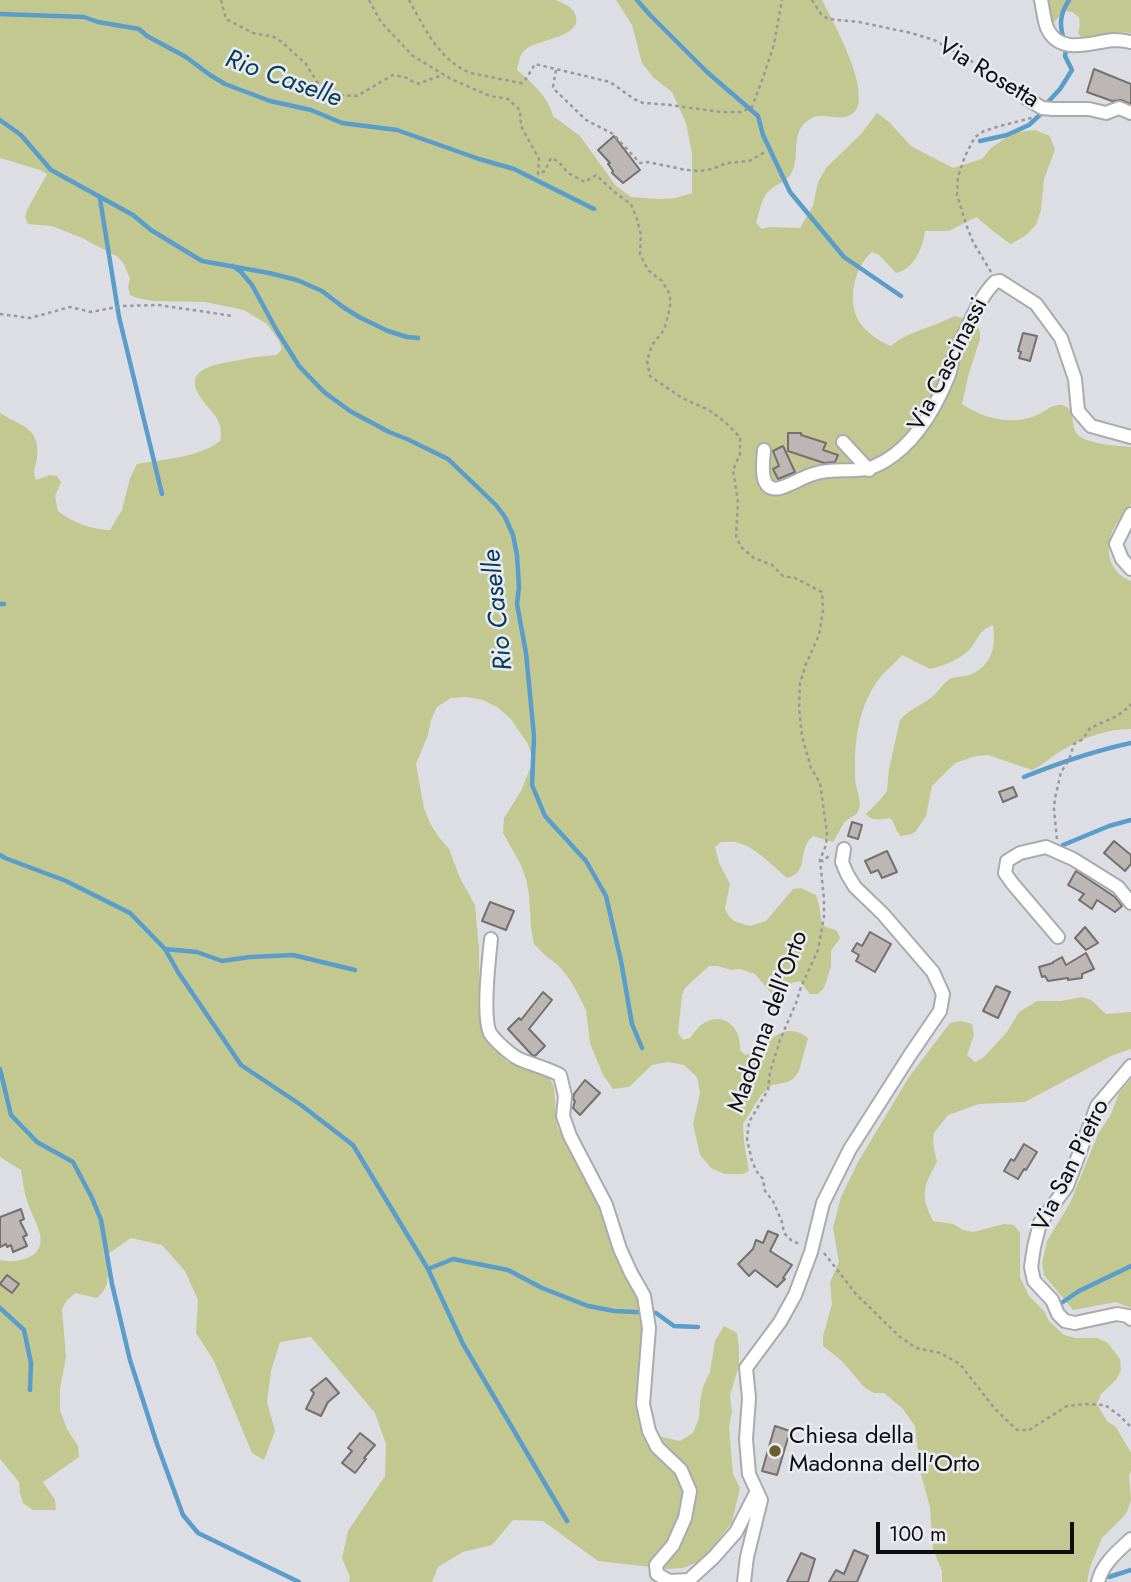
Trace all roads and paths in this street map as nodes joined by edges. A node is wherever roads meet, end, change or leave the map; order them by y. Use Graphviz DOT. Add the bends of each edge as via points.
graph roads {
  1 [pos="221,0"];
  2 [pos="369,0"];
  3 [pos="409,0"];
  4 [pos="782,0"];
  5 [pos="812,0"];
  6 [pos="1041,0"];
  7 [pos="1131,42"];
  8 [pos="556,69"];
  9 [pos="443,74"];
  10 [pos="1026,98"];
  11 [pos="1131,113"];
  12 [pos="765,152"];
  13 [pos="995,282"];
  14 [pos="0,314"];
  15 [pos="233,316"];
  16 [pos="1131,437"];
  17 [pos="843,442"];
  18 [pos="764,450"];
  19 [pos="869,470"];
  20 [pos="1131,514"];
  21 [pos="1131,569"];
  22 [pos="1131,704"];
  23 [pos="844,849"];
  24 [pos="1058,852"];
  25 [pos="1131,903"];
  26 [pos="1058,937"];
  27 [pos="491,939"];
  28 [pos="1131,1066"];
  29 [pos="812,1246"];
  30 [pos="1131,1319"];
  31 [pos="1131,1427"];
  32 [pos="757,1491"];
  33 [pos="1131,1539"];
  34 [pos="744,1582"];
  35 [pos="1098,1582"];
  1 -- 9 [label="path" via="226,19 282,42 306,64 317,82 341,95 358,96 393,75 420,84"];
  2 -- 9 [label="path, Madonna dell'Orto" via="381,22 413,56"];
  3 -- 8 [label="path" via="433,43 463,70 521,83 534,64"];
  4 -- 8 [label="path" via="764,75 752,107 741,111 643,103 610,82"];
  5 -- 10 [label="path, Via Rosetta" via="828,19 934,40"];
  6 -- 7 [label="street" via="1047,27 1066,45"];
  8 -- 12 [label="path" via="555,90 586,120 613,134 640,163 699,171 749,161"];
  9 -- 29 [label="path, Madonna dell'Orto" via="490,96 508,99 520,110 521,126 539,159 538,174 545,171 551,158 585,182 596,175 631,204 641,235 640,254 670,295 664,330 647,361 650,376 709,410 740,437 740,454 733,470 738,502 736,536 741,547 783,576 822,592 819,635 800,683 799,708 811,768 820,783 827,833 820,860 824,916 818,950 780,1040 768,1090 749,1122 747,1139 784,1233 792,1241"];
  10 -- 11 [label="street, Via Rosetta" via="1042,108 1106,113 1119,108"];
  10 -- 13 [label="path, Via Cascinassi" via="1038,116 975,137 958,177 957,195 972,242"];
  13 -- 16 [label="street, Via Cascinassi" via="1036,304 1061,338 1075,379 1078,411 1091,426"];
  13 -- 19 [label="street, Via Cascinassi" via="981,298 949,376 920,429 897,453"];
  14 -- 15 [label="path" via="30,318 70,307 91,312 159,305"];
  17 -- 19 [label="street"];
  18 -- 19 [label="street" via="762,474 770,487 780,489 809,474"];
  20 -- 21 [label="street" via="1116,544"];
  22 -- 24 [label="path" via="1090,728 1074,744 1055,798"];
  23 -- 29 [label="street" via="842,862 855,887 933,972 943,994 940,1012 850,1149 823,1203"];
  24 -- 25 [label="street" via="1118,887"];
  24 -- 26 [label="street" via="1046,847 1020,853 1007,861 1005,873"];
  27 -- 32 [label="street" via="486,1015 491,1033 517,1058 560,1075 563,1116 570,1136 606,1205 620,1249 644,1296 649,1328 643,1404 649,1432 681,1471 690,1491 685,1518 673,1545 656,1564 657,1574 669,1581 689,1580 736,1532"];
  28 -- 30 [label="street, Via San Pietro" via="1097,1106 1067,1186 1040,1223 1031,1268 1034,1282 1065,1321 1117,1314"];
  29 -- 31 [label="path" via="899,1335 916,1348 940,1353 960,1364 1017,1430 1028,1430 1067,1406 1086,1404 1105,1405"];
  29 -- 32 [label="street" via="795,1295 746,1368 746,1439"];
  32 -- 34 [label="street" via="761,1500"];
  33 -- 35 [label="street" via="1115,1554"];
}
